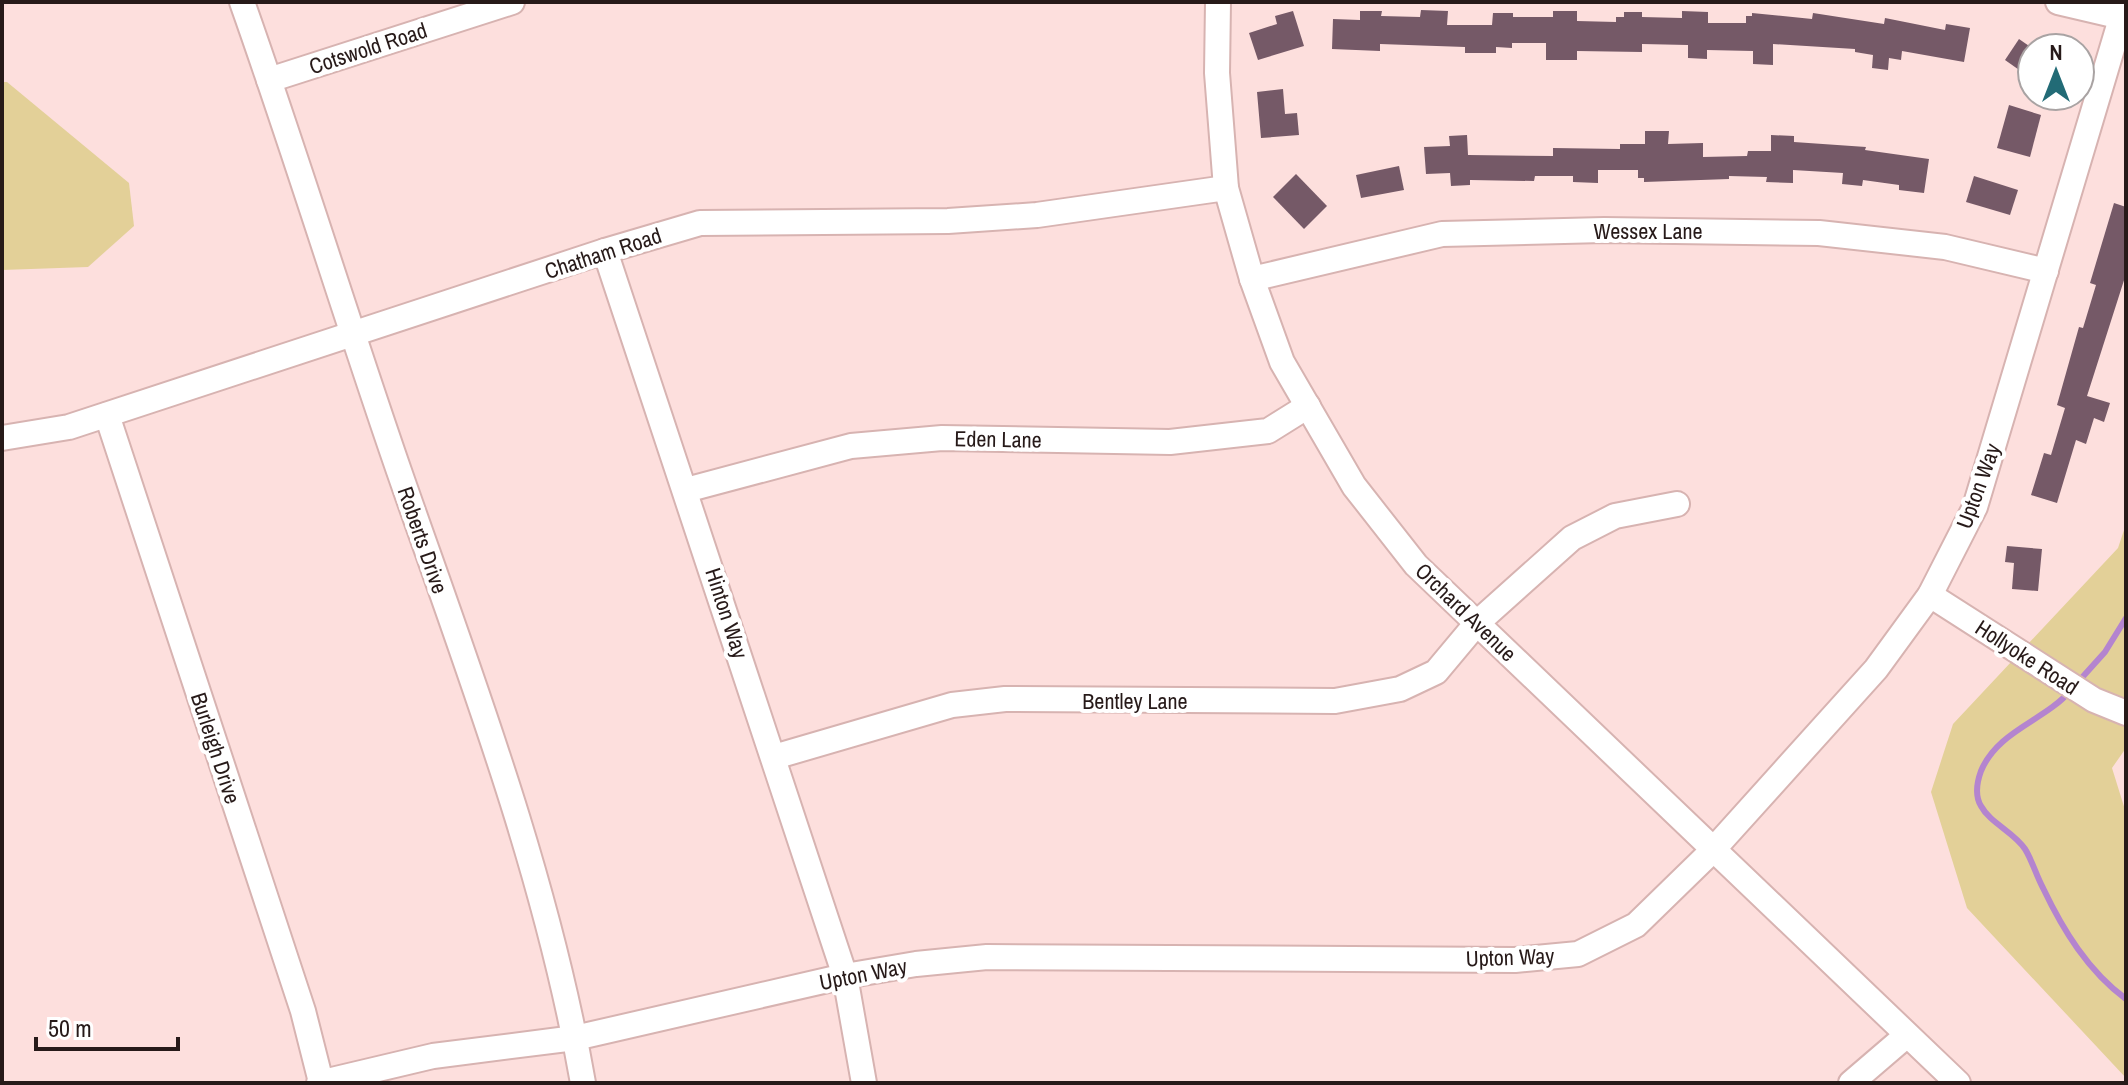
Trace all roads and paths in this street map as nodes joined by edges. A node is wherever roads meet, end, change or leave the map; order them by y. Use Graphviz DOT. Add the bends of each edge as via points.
graph roads {
  1 [pos="242,2"];
  2 [pos="512,2"];
  3 [pos="1218,2"];
  4 [pos="2058,2"];
  5 [pos="2124,10"];
  6 [pos="269,80"];
  7 [pos="1226,188"];
  8 [pos="605,251"];
  9 [pos="2046,271"];
  10 [pos="1252,279"];
  11 [pos="352,336"];
  12 [pos="1308,406"];
  13 [pos="107,415"];
  14 [pos="2,438"];
  15 [pos="686,490"];
  16 [pos="1677,504"];
  17 [pos="1930,595"];
  18 [pos="1477,623"];
  19 [pos="2126,713"];
  20 [pos="774,757"];
  21 [pos="1712,851"];
  22 [pos="845,976"];
  23 [pos="1907,1035"];
  24 [pos="575,1038"];
  25 [pos="320,1082"];
  26 [pos="583,1083"];
  27 [pos="864,1083"];
  28 [pos="1851,1083"];
  29 [pos="1958,1083"];
  1 -- 6 [label="street, Roberts Drive"];
  2 -- 6 [label="street, Cotswold Road"];
  3 -- 7 [label="street, Orchard Avenue" via="1217,73"];
  4 -- 5 [label="street"];
  5 -- 9 [label="street, Upton Way"];
  6 -- 11 [label="street, Roberts Drive"];
  7 -- 8 [label="street, Chatham Road" via="1037,215 948,221 700,223"];
  7 -- 10 [label="street, Orchard Avenue"];
  8 -- 11 [label="street, Chatham Road"];
  8 -- 15 [label="street, Hinton Way"];
  9 -- 10 [label="street, Wessex Lane" via="1945,247 1819,233 1604,230 1442,234"];
  9 -- 17 [label="street, Upton Way" via="1975,507"];
  10 -- 12 [label="street, Orchard Avenue" via="1282,362"];
  11 -- 13 [label="street, Chatham Road"];
  11 -- 24 [label="street, Roberts Drive" via="522,831"];
  12 -- 15 [label="street, Eden Lane" via="1268,431 1170,442 942,438 851,446"];
  12 -- 18 [label="street, Orchard Avenue" via="1354,486 1398,543"];
  13 -- 14 [label="street, Chatham Road"];
  13 -- 25 [label="street, Burleigh Drive" via="303,1011"];
  15 -- 20 [label="street, Hinton Way"];
  16 -- 18 [label="street, Bentley Lane" via="1615,516 1572,538"];
  17 -- 19 [label="street, Hollyoke Road" via="2094,700"];
  17 -- 21 [label="street, Upton Way" via="1876,669"];
  18 -- 20 [label="street, Bentley Lane" via="1436,672 1400,689 1335,701 1005,699 952,705"];
  18 -- 21 [label="street, Orchard Avenue"];
  20 -- 22 [label="street, Hinton Way"];
  21 -- 22 [label="street, Upton Way" via="1636,925 1578,954 1515,960 987,957"];
  21 -- 23 [label="street, Orchard Avenue"];
  22 -- 24 [label="street, Upton Way"];
  22 -- 27 [label="street, Hinton Way"];
  23 -- 28 [label="street"];
  23 -- 29 [label="street, Orchard Avenue"];
  24 -- 25 [label="street, Upton Way" via="433,1056"];
  24 -- 26 [label="street, Roberts Drive"];
}
